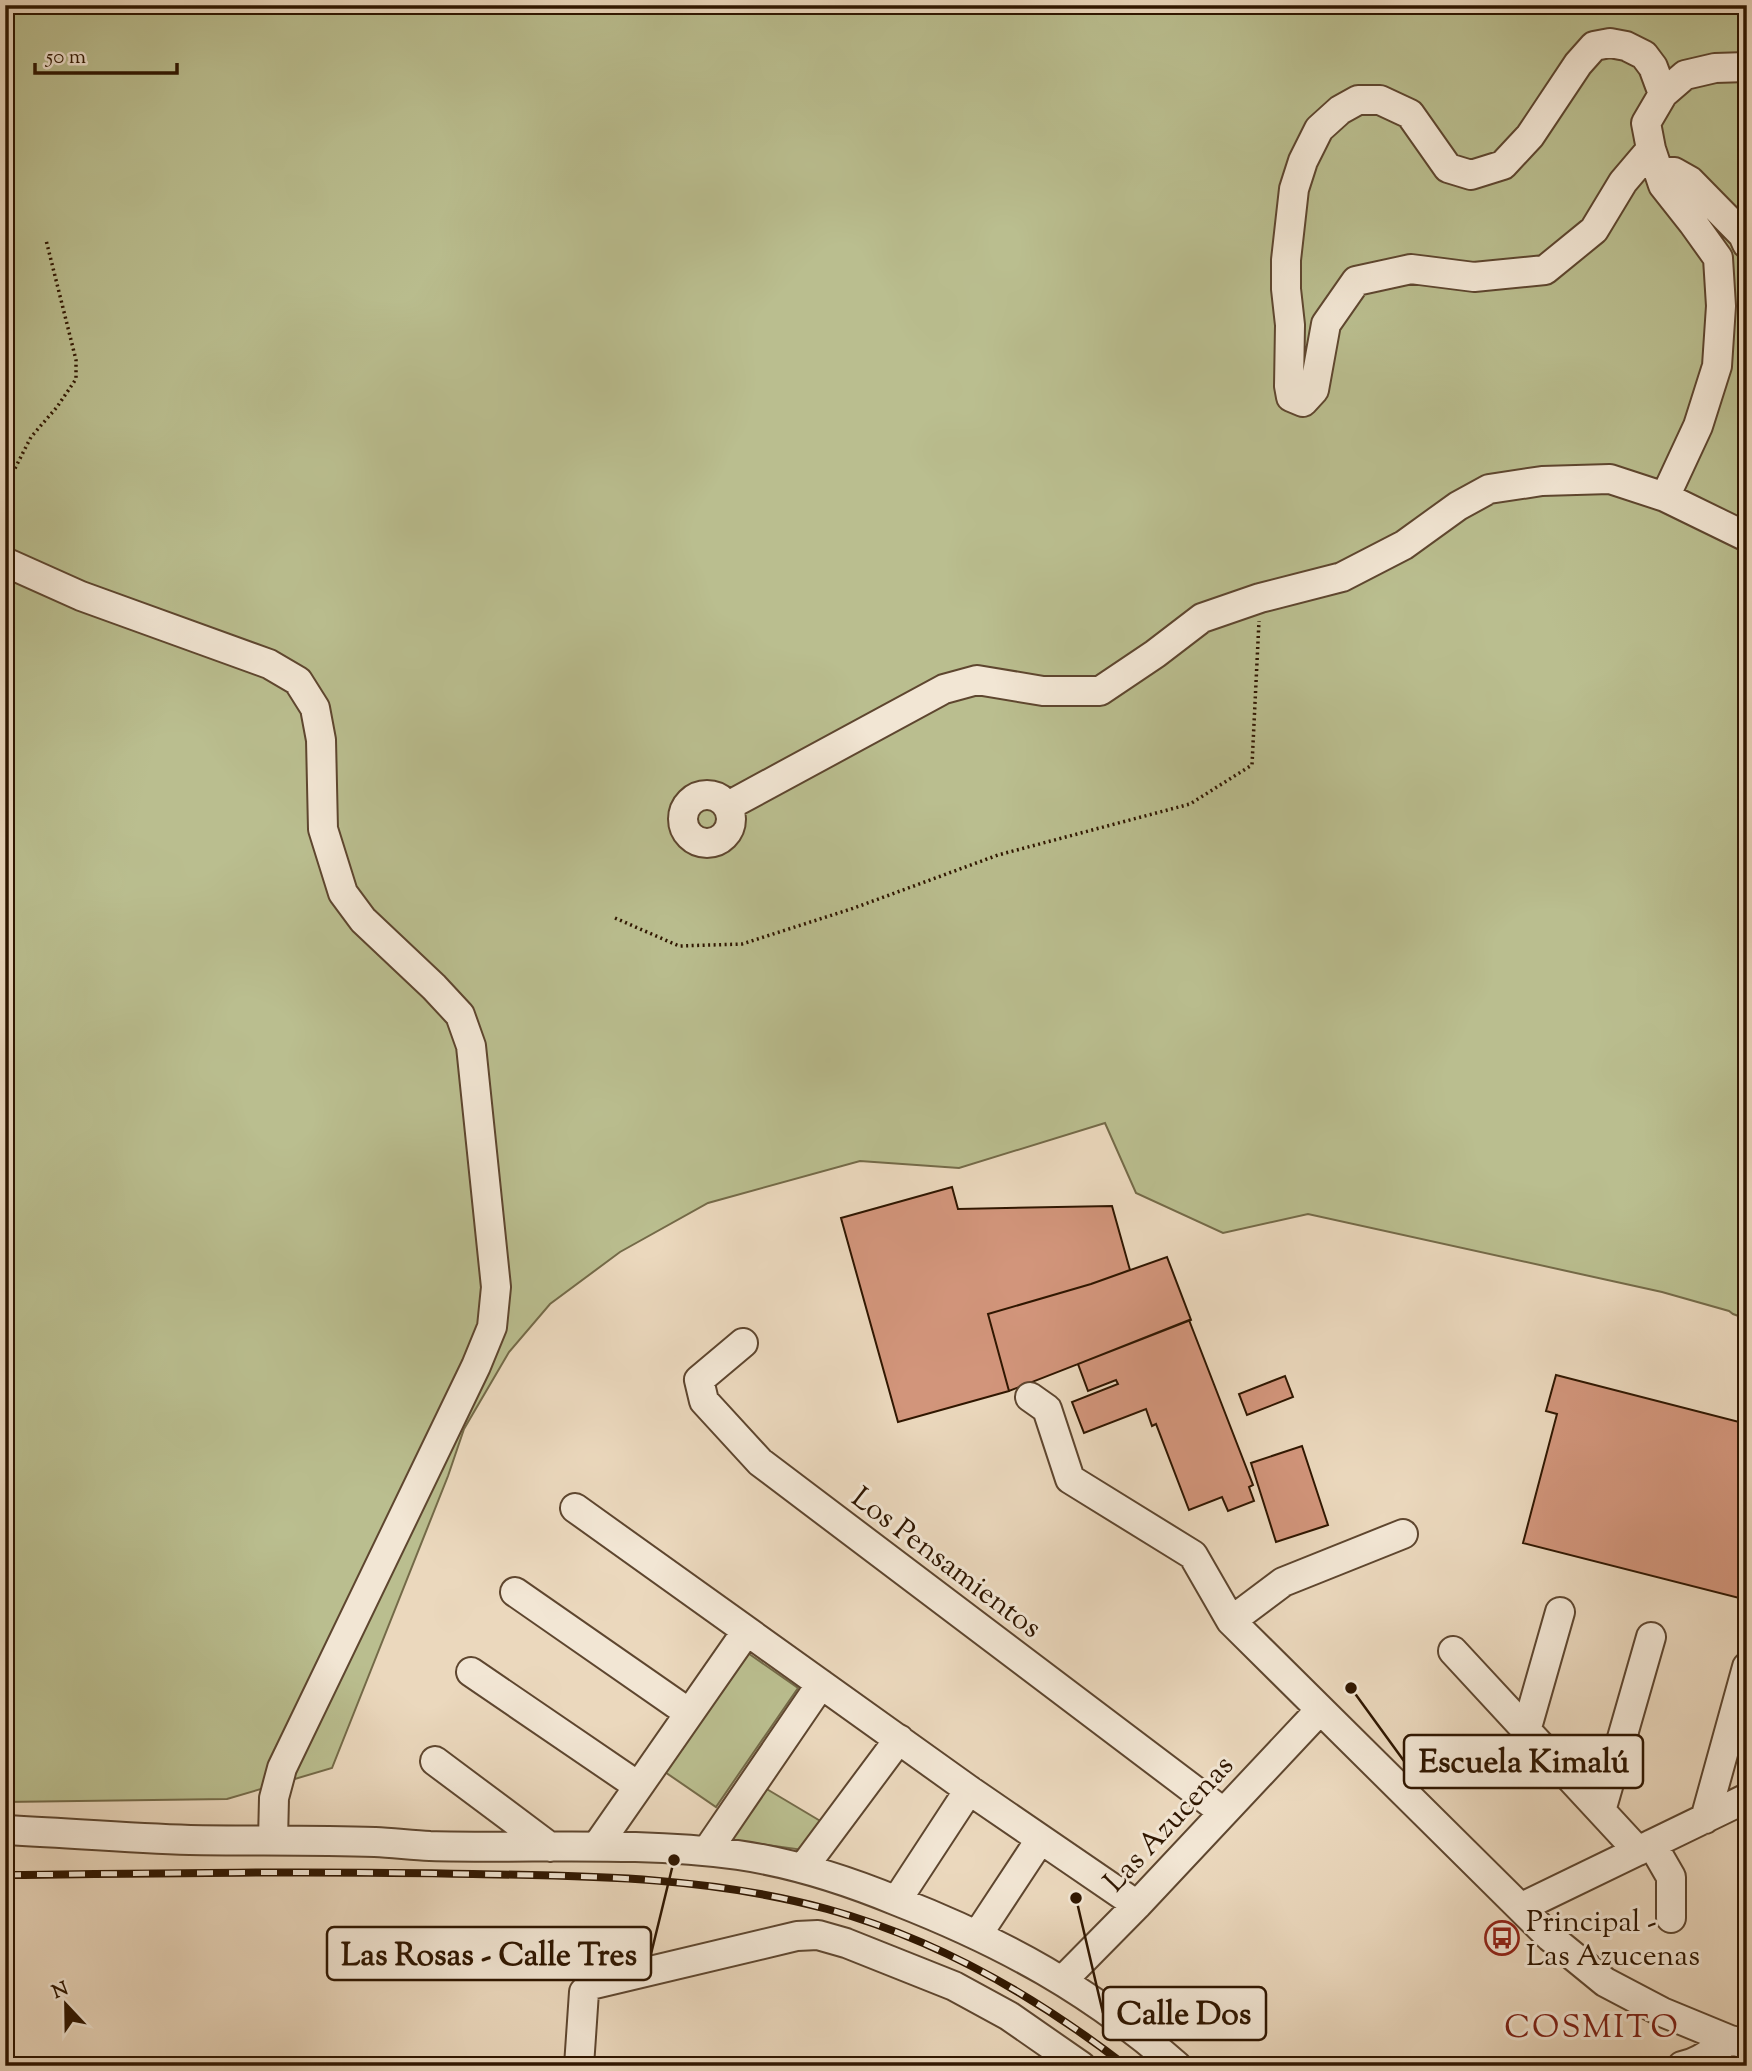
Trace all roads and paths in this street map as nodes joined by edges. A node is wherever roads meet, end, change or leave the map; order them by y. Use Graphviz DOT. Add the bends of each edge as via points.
graph roads {
  1 [pos="1747,67"];
  2 [pos="1662,94"];
  3 [pos="1654,160"];
  4 [pos="46,240"];
  5 [pos="1747,244"];
  6 [pos="5,488"];
  7 [pos="1665,497"];
  8 [pos="1747,537"];
  9 [pos="5,562"];
  10 [pos="1260,598"];
  11 [pos="728,806"];
  12 [pos="615,918"];
  13 [pos="743,1343"];
  14 [pos="1030,1397"];
  15 [pos="575,1508"];
  16 [pos="1403,1534"];
  17 [pos="515,1592"];
  18 [pos="1560,1612"];
  19 [pos="1231,1621"];
  20 [pos="746,1632"];
  21 [pos="1651,1637"];
  22 [pos="1454,1651"];
  23 [pos="1747,1667"];
  24 [pos="471,1672"];
  25 [pos="821,1684"];
  26 [pos="1320,1710"];
  27 [pos="689,1713"];
  28 [pos="1526,1731"];
  29 [pos="899,1739"];
  30 [pos="435,1761"];
  31 [pos="639,1786"];
  32 [pos="970,1790"];
  33 [pos="1743,1808"];
  34 [pos="1601,1811"];
  35 [pos="1223,1812"];
  36 [pos="1704,1819"];
  37 [pos="5,1830"];
  38 [pos="273,1840"];
  39 [pos="1040,1840"];
  40 [pos="597,1846"];
  41 [pos="550,1847"];
  42 [pos="1645,1848"];
  43 [pos="706,1852"];
  44 [pos="803,1868"];
  45 [pos="897,1900"];
  46 [pos="1137,1905"];
  47 [pos="1522,1907"];
  48 [pos="1671,1919"];
  49 [pos="978,1934"];
  50 [pos="1063,1980"];
  51 [pos="1738,2042"];
  52 [pos="579,2066"];
  53 [pos="1081,2066"];
  54 [pos="1177,2066"];
  55 [pos="1682,2066"];
  1 -- 2 [label="street" via="1685,75"];
  2 -- 3 [label="street" via="1646,124"];
  2 -- 3 [label="street" via="1644,55 1610,43 1594,46 1530,136 1503,165 1471,175 1448,168 1410,114 1380,100 1358,100 1340,110 1319,129 1294,189 1286,260 1291,397 1303,402 1314,390 1326,324 1356,281 1411,269 1475,277 1545,270 1594,230 1623,182"];
  3 -- 5 [label="street" via="1690,181"];
  3 -- 7 [label="street" via="1663,185 1718,258 1721,306 1717,366 1698,426"];
  4 -- 6 [label="path" via="76,360 76,379 31,437"];
  7 -- 8 [label="street"];
  7 -- 10 [label="street" via="1609,479 1542,481 1489,489 1404,545 1342,577"];
  9 -- 38 [label="street" via="81,596 269,664 298,681 315,708 321,740 323,829 343,893 363,920 460,1015 471,1046 496,1287 492,1327 282,1768 274,1798"];
  10 -- 11 [label="street" via="1202,618 1100,691 1043,691 977,680 944,689"];
  10 -- 12 [label="path" via="1252,765 1190,804 998,855 743,944 679,946"];
  13 -- 35 [label="street, Los Pensamientos" via="699,1380 704,1401 760,1462"];
  14 -- 19 [label="street" via="1047,1409 1070,1479 1193,1555"];
  15 -- 20 [label="street"];
  16 -- 19 [label="street" via="1283,1582"];
  17 -- 27 [label="street"];
  18 -- 28 [label="street"];
  19 -- 26 [label="street"];
  20 -- 25 [label="street"];
  20 -- 27 [label="street"];
  21 -- 34 [label="street"];
  22 -- 28 [label="street"];
  23 -- 36 [label="street"];
  24 -- 31 [label="street"];
  25 -- 29 [label="street"];
  25 -- 43 [label="street"];
  26 -- 35 [label="street, Las Azucenas"];
  26 -- 47 [label="street"];
  27 -- 31 [label="street"];
  28 -- 34 [label="street"];
  29 -- 32 [label="street"];
  29 -- 44 [label="street"];
  30 -- 41 [label="street"];
  31 -- 40 [label="street"];
  32 -- 39 [label="street"];
  32 -- 45 [label="street"];
  33 -- 36 [label="street"];
  34 -- 42 [label="street"];
  35 -- 46 [label="street, Las Azucenas"];
  36 -- 42 [label="street"];
  37 -- 38 [label="street"];
  38 -- 41 [label="street"];
  39 -- 46 [label="street"];
  39 -- 49 [label="street"];
  40 -- 41 [label="street"];
  40 -- 43 [label="street"];
  42 -- 47 [label="street"];
  42 -- 48 [label="street" via="1671,1877"];
  43 -- 44 [label="street"];
  44 -- 45 [label="street"];
  45 -- 49 [label="street"];
  46 -- 50 [label="street, Las Azucenas"];
  47 -- 51 [label="street" via="1605,1982 1662,2012"];
  49 -- 50 [label="street"];
  50 -- 54 [label="street"];
  51 -- 55 [label="street"];
  52 -- 53 [label="street" via="583,1992 591,1985 797,1936 818,1935 954,1986 1009,2016"];
}
